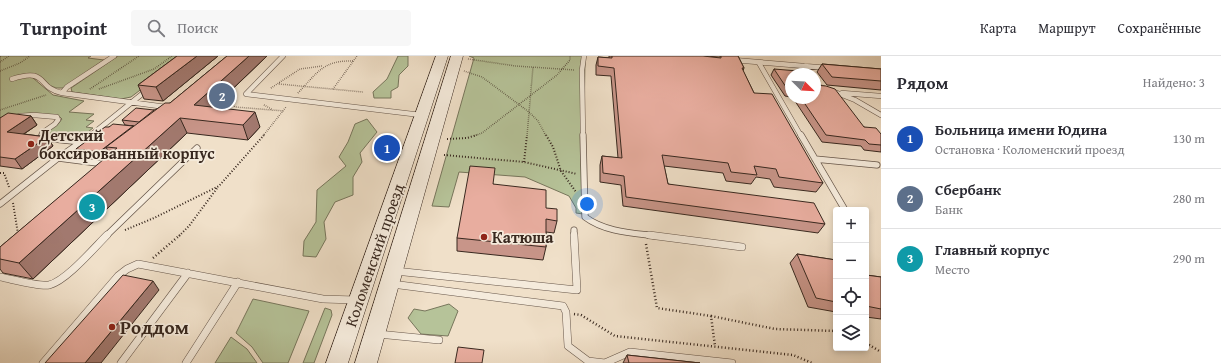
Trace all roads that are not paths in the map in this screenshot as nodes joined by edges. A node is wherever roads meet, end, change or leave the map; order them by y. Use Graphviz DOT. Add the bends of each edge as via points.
graph roads {
  1 [pos="114,56"];
  2 [pos="283,56"];
  3 [pos="442,56"];
  4 [pos="584,56"];
  5 [pos="729,60"];
  6 [pos="462,62"];
  7 [pos="759,62"];
  8 [pos="803,66"];
  9 [pos="834,69"];
  10 [pos="12,79"];
  11 [pos="149,88"];
  12 [pos="821,88"];
  13 [pos="833,92"];
  14 [pos="62,93"];
  15 [pos="881,96"];
  16 [pos="130,104"];
  17 [pos="173,108"];
  18 [pos="420,115"];
  19 [pos="881,115"];
  20 [pos="14,116"];
  21 [pos="104,126"];
  22 [pos="111,127"];
  23 [pos="82,142"];
  24 [pos="197,148"];
  25 [pos="58,158"];
  26 [pos="111,159"];
  27 [pos="815,159"];
  28 [pos="105,164"];
  29 [pos="877,165"];
  30 [pos="100,169"];
  31 [pos="0,204"];
  32 [pos="843,207"];
  33 [pos="574,230"];
  34 [pos="742,247"];
  35 [pos="188,273"];
  36 [pos="0,277"];
  37 [pos="391,277"];
  38 [pos="238,282"];
  39 [pos="359,300"];
  40 [pos="375,334"];
  41 [pos="438,340"];
  42 [pos="588,362"];
  43 [pos="43,363"];
  44 [pos="121,363"];
  45 [pos="186,363"];
  46 [pos="337,363"];
  47 [pos="366,363"];
  48 [pos="732,363"];
  1 -- 14 [label="lane" via="66,87"];
  2 -- 18 [label="lane" via="246,94"];
  3 -- 18 [label="main road, Коломенский проезд"];
  4 -- 34 [label="lane" via="582,70 585,217 594,224 618,231"];
  5 -- 7 [label="lane"];
  6 -- 37 [label="main road, Коломенский проезд"];
  7 -- 8 [label="lane"];
  7 -- 27 [label="lane"];
  8 -- 9 [label="lane"];
  10 -- 14 [label="lane" via="36,75 55,92"];
  11 -- 16 [label="lane"];
  12 -- 13 [label="lane"];
  13 -- 15 [label="lane"];
  13 -- 19 [label="lane" via="855,100"];
  14 -- 16 [label="lane"];
  16 -- 17 [label="lane"];
  16 -- 21 [label="lane"];
  18 -- 39 [label="main road, Коломенский проезд"];
  20 -- 23 [label="lane" via="57,117 56,124 42,133 43,138"];
  21 -- 22 [label="lane"];
  21 -- 23 [label="lane"];
  23 -- 25 [label="lane"];
  24 -- 36 [label="lane" via="63,278 55,283 41,285"];
  25 -- 28 [label="lane"];
  25 -- 31 [label="lane"];
  26 -- 28 [label="lane"];
  27 -- 29 [label="lane"];
  27 -- 32 [label="lane"];
  28 -- 30 [label="lane"];
  33 -- 37 [label="lane" via="576,290"];
  35 -- 38 [label="lane"];
  35 -- 43 [label="lane" via="146,265 133,266 118,276"];
  35 -- 44 [label="lane"];
  37 -- 40 [label="main road, Коломенский проезд"];
  37 -- 42 [label="lane" via="563,306 566,312 568,346"];
  38 -- 39 [label="lane" via="323,298"];
  38 -- 45 [label="lane"];
  39 -- 46 [label="main road, Коломенский проезд"];
  40 -- 41 [label="lane"];
  40 -- 47 [label="main road, Коломенский проезд"];
  42 -- 48 [label="lane" via="605,363 630,352"];
}
